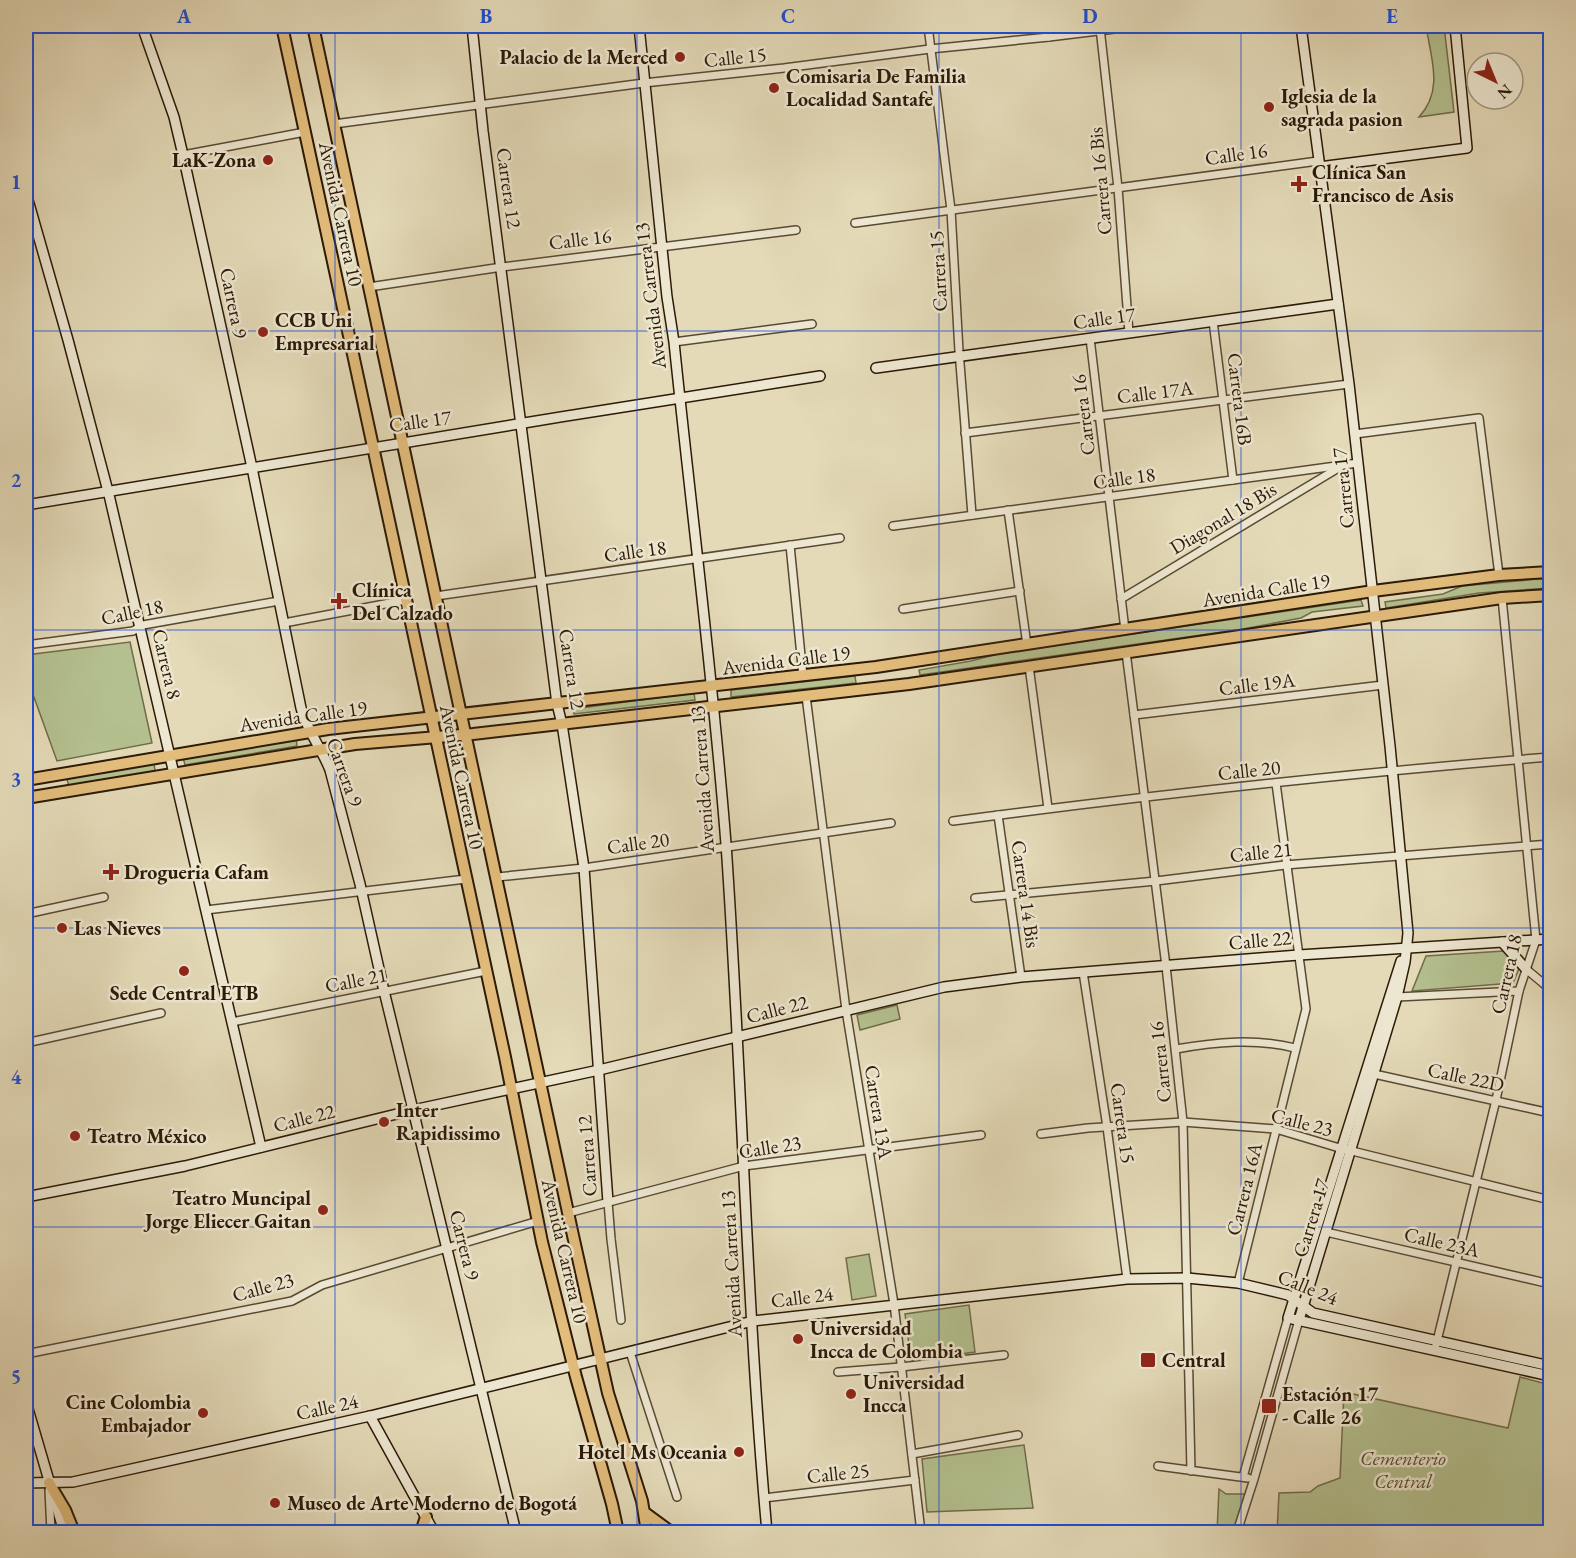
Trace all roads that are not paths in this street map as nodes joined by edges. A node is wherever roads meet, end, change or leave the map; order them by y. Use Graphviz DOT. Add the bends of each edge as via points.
graph roads {
  1 [pos="142,26"];
  2 [pos="282,26"];
  3 [pos="313,26"];
  4 [pos="472,26"];
  5 [pos="639,26"];
  6 [pos="928,26"];
  7 [pos="1047,26"];
  8 [pos="1139,26"];
  9 [pos="1301,26"];
  10 [pos="1455,26"];
  11 [pos="1100,28"];
  12 [pos="1049,37"];
  13 [pos="930,49"];
  14 [pos="644,83"];
  15 [pos="481,104"];
  16 [pos="334,124"];
  17 [pos="305,132"];
  18 [pos="183,155"];
  19 [pos="1318,164"];
  20 [pos="1118,188"];
  21 [pos="26,194"];
  22 [pos="951,210"];
  23 [pos="855,223"];
  24 [pos="796,230"];
  25 [pos="662,247"];
  26 [pos="502,267"];
  27 [pos="369,287"];
  28 [pos="1338,304"];
  29 [pos="1213,321"];
  30 [pos="812,324"];
  31 [pos="1129,333"];
  32 [pos="1090,339"];
  33 [pos="674,342"];
  34 [pos="960,356"];
  35 [pos="876,368"];
  36 [pos="820,376"];
  37 [pos="1349,384"];
  38 [pos="680,398"];
  39 [pos="1223,400"];
  40 [pos="1099,416"];
  41 [pos="520,424"];
  42 [pos="965,434"];
  43 [pos="1355,434"];
  44 [pos="403,442"];
  45 [pos="372,447"];
  46 [pos="1358,463"];
  47 [pos="1342,465"];
  48 [pos="252,468"];
  49 [pos="1233,480"];
  50 [pos="107,492"];
  51 [pos="1109,497"];
  52 [pos="26,505"];
  53 [pos="1008,510"];
  54 [pos="972,515"];
  55 [pos="894,526"];
  56 [pos="840,538"];
  57 [pos="790,545"];
  58 [pos="697,558"];
  59 [pos="1551,572"];
  60 [pos="1499,576"];
  61 [pos="540,581"];
  62 [pos="1020,591"];
  63 [pos="1372,591"];
  64 [pos="1551,594"];
  65 [pos="436,596"];
  66 [pos="1121,598"];
  67 [pos="1502,598"];
  68 [pos="406,600"];
  69 [pos="279,601"];
  70 [pos="903,609"];
  71 [pos="1375,616"];
  72 [pos="284,623"];
  73 [pos="140,628"];
  74 [pos="1125,630"];
  75 [pos="26,645"];
  76 [pos="1027,645"];
  77 [pos="1126,652"];
  78 [pos="1029,666"];
  79 [pos="803,676"];
  80 [pos="1383,685"];
  81 [pos="712,687"];
  82 [pos="806,696"];
  83 [pos="557,704"];
  84 [pos="715,707"];
  85 [pos="461,715"];
  86 [pos="1134,715"];
  87 [pos="431,718"];
  88 [pos="562,724"];
  89 [pos="311,732"];
  90 [pos="466,734"];
  91 [pos="435,737"];
  92 [pos="321,750"];
  93 [pos="169,755"];
  94 [pos="1551,757"];
  95 [pos="1518,760"];
  96 [pos="1392,770"];
  97 [pos="174,774"];
  98 [pos="26,780"];
  99 [pos="1276,783"];
  100 [pos="1145,797"];
  101 [pos="26,798"];
  102 [pos="1048,808"];
  103 [pos="998,815"];
  104 [pos="953,821"];
  105 [pos="891,824"];
  106 [pos="823,833"];
  107 [pos="1551,843"];
  108 [pos="1527,846"];
  109 [pos="726,847"];
  110 [pos="1401,857"];
  111 [pos="1285,865"];
  112 [pos="584,868"];
  113 [pos="497,877"];
  114 [pos="466,879"];
  115 [pos="1155,881"];
  116 [pos="362,892"];
  117 [pos="1010,894"];
  118 [pos="104,897"];
  119 [pos="975,898"];
  120 [pos="206,910"];
  121 [pos="26,914"];
  122 [pos="1551,939"];
  123 [pos="1536,940"];
  124 [pos="1502,942"];
  125 [pos="1407,948"];
  126 [pos="1299,955"];
  127 [pos="1166,966"];
  128 [pos="1526,969"];
  129 [pos="486,971"];
  130 [pos="1083,972"];
  131 [pos="1021,977"];
  132 [pos="1551,989"];
  133 [pos="384,991"];
  134 [pos="1519,991"];
  135 [pos="1397,997"];
  136 [pos="846,1010"];
  137 [pos="161,1013"];
  138 [pos="232,1022"];
  139 [pos="736,1038"];
  140 [pos="26,1043"];
  141 [pos="1295,1048"];
  142 [pos="1176,1049"];
  143 [pos="598,1070"];
  144 [pos="1374,1074"];
  145 [pos="540,1083"];
  146 [pos="512,1088"];
  147 [pos="1496,1100"];
  148 [pos="413,1110"];
  149 [pos="1551,1113"];
  150 [pos="1183,1122"];
  151 [pos="1107,1127"];
  152 [pos="1276,1130"];
  153 [pos="1041,1134"];
  154 [pos="981,1135"];
  155 [pos="261,1147"];
  156 [pos="1346,1149"];
  157 [pos="869,1150"];
  158 [pos="744,1166"];
  159 [pos="1476,1180"];
  160 [pos="26,1197"];
  161 [pos="1551,1200"];
  162 [pos="608,1202"];
  163 [pos="568,1212"];
  164 [pos="538,1221"];
  165 [pos="1326,1232"];
  166 [pos="447,1247"];
  167 [pos="1455,1262"];
  168 [pos="1187,1278"];
  169 [pos="1127,1279"];
  170 [pos="1238,1283"];
  171 [pos="1551,1284"];
  172 [pos="1294,1298"];
  173 [pos="894,1304"];
  174 [pos="1303,1307"];
  175 [pos="1288,1318"];
  176 [pos="621,1320"];
  177 [pos="1299,1320"];
  178 [pos="753,1321"];
  179 [pos="1435,1346"];
  180 [pos="630,1352"];
  181 [pos="26,1354"];
  182 [pos="1004,1354"];
  183 [pos="600,1359"];
  184 [pos="573,1366"];
  185 [pos="1551,1366"];
  186 [pos="902,1367"];
  187 [pos="838,1372"];
  188 [pos="1551,1376"];
  189 [pos="481,1388"];
  190 [pos="26,1402"];
  191 [pos="370,1416"];
  192 [pos="1018,1435"];
  193 [pos="912,1454"];
  194 [pos="1158,1466"];
  195 [pos="1191,1471"];
  196 [pos="1243,1477"];
  197 [pos="1254,1479"];
  198 [pos="915,1480"];
  199 [pos="26,1483"];
  200 [pos="49,1483"];
  201 [pos="677,1497"];
  202 [pos="764,1498"];
  203 [pos="645,1513"];
  204 [pos="426,1517"];
  205 [pos="51,1533"];
  206 [pos="64,1533"];
  207 [pos="74,1533"];
  208 [pos="421,1533"];
  209 [pos="434,1533"];
  210 [pos="516,1533"];
  211 [pos="618,1533"];
  212 [pos="647,1533"];
  213 [pos="656,1533"];
  214 [pos="671,1533"];
  215 [pos="767,1533"];
  216 [pos="921,1533"];
  217 [pos="1237,1533"];
  1 -- 18 [label="street, Carrera 9"];
  2 -- 17 [label="main road, Avenida Carrera 10"];
  3 -- 16 [label="main road, Avenida Carrera 10"];
  4 -- 15 [label="street, Carrera 12"];
  5 -- 14 [label="street, Avenida Carrera 13"];
  6 -- 13 [label="street, Carrera 15"];
  7 -- 12 [label="street"];
  8 -- 11 [label="street, Calle 15"];
  9 -- 19 [label="street, Carrera 17"];
  10 -- 19 [label="street, Calle 16" via="1467,142"];
  11 -- 12 [label="street, Calle 15"];
  11 -- 20 [label="street, Carrera 16 Bis"];
  12 -- 13 [label="street, Calle 15"];
  13 -- 14 [label="street, Calle 15"];
  13 -- 22 [label="street, Carrera 15"];
  14 -- 15 [label="street, Calle 15"];
  14 -- 25 [label="street, Avenida Carrera 13"];
  15 -- 16 [label="street, Calle 15"];
  15 -- 26 [label="street, Carrera 12"];
  16 -- 27 [label="main road, Avenida Carrera 10"];
  17 -- 18 [label="street"];
  17 -- 45 [label="main road, Avenida Carrera 10"];
  18 -- 48 [label="street, Carrera 9"];
  19 -- 20 [label="street, Calle 16"];
  19 -- 28 [label="street, Carrera 17"];
  20 -- 22 [label="street, Calle 16"];
  20 -- 31 [label="street, Carrera 16 Bis"];
  21 -- 50 [label="street, Carrera 8"];
  22 -- 23 [label="street, Calle 16"];
  22 -- 34 [label="street, Carrera 15"];
  24 -- 25 [label="street, Calle 16"];
  25 -- 26 [label="street, Calle 16"];
  25 -- 33 [label="street, Avenida Carrera 13"];
  26 -- 27 [label="street, Calle 16"];
  26 -- 41 [label="street, Carrera 12"];
  27 -- 44 [label="main road, Avenida Carrera 10"];
  28 -- 29 [label="street, Calle 17"];
  28 -- 37 [label="street, Carrera 17"];
  29 -- 31 [label="street, Calle 17"];
  29 -- 39 [label="street, Carrera 16B"];
  30 -- 33 [label="street"];
  31 -- 32 [label="street, Calle 17"];
  32 -- 34 [label="street, Calle 17"];
  32 -- 40 [label="street, Carrera 16"];
  33 -- 38 [label="street, Avenida Carrera 13"];
  34 -- 35 [label="street, Calle 17"];
  34 -- 42 [label="street, Carrera 15"];
  36 -- 38 [label="street, Calle 17"];
  37 -- 39 [label="street, Calle 17A"];
  37 -- 43 [label="street, Carrera 17"];
  38 -- 41 [label="street, Calle 17"];
  38 -- 58 [label="street, Avenida Carrera 13"];
  39 -- 40 [label="street, Calle 17A"];
  39 -- 49 [label="street, Carrera 16B"];
  40 -- 42 [label="street, Calle 17A"];
  40 -- 51 [label="street, Carrera 16"];
  41 -- 44 [label="street, Calle 17"];
  41 -- 61 [label="street, Carrera 12"];
  42 -- 54 [label="street, Carrera 15"];
  43 -- 46 [label="street, Carrera 17"];
  43 -- 60 [label="street" via="1479,418"];
  44 -- 45 [label="street, Calle 17"];
  44 -- 65 [label="main road, Avenida Carrera 10"];
  45 -- 48 [label="street, Calle 17"];
  45 -- 68 [label="main road, Avenida Carrera 10"];
  46 -- 47 [label="street, Calle 18"];
  46 -- 63 [label="street, Carrera 17"];
  47 -- 49 [label="street, Calle 18"];
  47 -- 66 [label="street, Diagonal 18 Bis"];
  48 -- 50 [label="street, Calle 17"];
  48 -- 69 [label="street, Carrera 9"];
  49 -- 51 [label="street, Calle 18"];
  50 -- 52 [label="street, Calle 17"];
  50 -- 73 [label="street, Carrera 8"];
  51 -- 53 [label="street, Calle 18"];
  51 -- 66 [label="street, Carrera 16"];
  53 -- 54 [label="street, Calle 18"];
  53 -- 62 [label="street"];
  54 -- 55 [label="street, Calle 18"];
  56 -- 57 [label="street, Calle 18"];
  57 -- 58 [label="street, Calle 18"];
  57 -- 79 [label="street"];
  58 -- 61 [label="street, Calle 18"];
  58 -- 81 [label="street, Avenida Carrera 13"];
  59 -- 60 [label="main road, Avenida Calle 19"];
  60 -- 63 [label="main road, Avenida Calle 19"];
  61 -- 65 [label="street, Calle 18"];
  61 -- 83 [label="street, Carrera 12"];
  62 -- 70 [label="street"];
  62 -- 76 [label="street"];
  63 -- 71 [label="street, Carrera 17"];
  63 -- 74 [label="main road, Avenida Calle 19"];
  64 -- 67 [label="main road, Avenida Calle 19"];
  65 -- 85 [label="main road, Avenida Carrera 10"];
  66 -- 74 [label="street, Carrera 16"];
  67 -- 71 [label="main road, Avenida Calle 19"];
  67 -- 95 [label="street, Carrera 18"];
  68 -- 72 [label="street"];
  68 -- 87 [label="main road, Avenida Carrera 10"];
  69 -- 72 [label="street, Carrera 9"];
  69 -- 73 [label="street, Calle 18"];
  71 -- 77 [label="main road, Avenida Calle 19"];
  71 -- 80 [label="street, Carrera 17"];
  72 -- 89 [label="street, Carrera 9" via="301,708"];
  73 -- 75 [label="street, Calle 18"];
  73 -- 93 [label="street, Carrera 8"];
  74 -- 76 [label="main road, Avenida Calle 19"];
  76 -- 79 [label="main road, Avenida Calle 19"];
  77 -- 78 [label="main road, Avenida Calle 19"];
  77 -- 86 [label="street, Carrera 16"];
  78 -- 82 [label="main road, Avenida Calle 19"];
  78 -- 102 [label="street"];
  79 -- 81 [label="main road, Avenida Calle 19"];
  80 -- 86 [label="street, Calle 19A"];
  80 -- 96 [label="street, Carrera 17"];
  81 -- 83 [label="main road, Avenida Calle 19"];
  81 -- 84 [label="street, Avenida Carrera 13"];
  82 -- 84 [label="main road, Avenida Calle 19"];
  82 -- 106 [label="street, Carrera 13A"];
  83 -- 85 [label="main road, Avenida Calle 19"];
  83 -- 88 [label="street, Carrera 12"];
  84 -- 88 [label="main road, Avenida Calle 19"];
  84 -- 109 [label="street, Avenida Carrera 13"];
  85 -- 87 [label="main road, Avenida Calle 19"];
  85 -- 90 [label="main road, Avenida Carrera 10"];
  86 -- 100 [label="street, Carrera 16"];
  87 -- 89 [label="main road, Avenida Calle 19"];
  87 -- 91 [label="main road, Avenida Carrera 10"];
  88 -- 90 [label="main road, Avenida Calle 19"];
  88 -- 112 [label="street, Carrera 12"];
  89 -- 92 [label="street, Carrera 9"];
  89 -- 93 [label="main road, Avenida Calle 19"];
  90 -- 91 [label="main road, Avenida Calle 19"];
  90 -- 113 [label="main road, Avenida Carrera 10"];
  91 -- 92 [label="main road, Avenida Calle 19"];
  91 -- 114 [label="main road, Avenida Carrera 10"];
  92 -- 97 [label="main road, Avenida Calle 19"];
  92 -- 116 [label="street, Carrera 9" via="334,782"];
  93 -- 97 [label="street, Carrera 8"];
  93 -- 98 [label="main road, Avenida Calle 19"];
  94 -- 95 [label="street, Calle 20"];
  95 -- 96 [label="street, Calle 20"];
  95 -- 108 [label="street, Carrera 18"];
  96 -- 99 [label="street, Calle 20"];
  96 -- 110 [label="street, Carrera 17"];
  97 -- 101 [label="main road, Avenida Calle 19"];
  97 -- 120 [label="street, Carrera 8"];
  99 -- 100 [label="street, Calle 20"];
  99 -- 111 [label="street, Carrera 16A"];
  100 -- 102 [label="street, Calle 20"];
  100 -- 115 [label="street, Carrera 16"];
  102 -- 103 [label="street, Calle 20"];
  103 -- 104 [label="street, Calle 20"];
  103 -- 117 [label="street, Carrera 14 Bis"];
  105 -- 106 [label="street, Calle 20"];
  106 -- 109 [label="street, Calle 20"];
  106 -- 136 [label="street, Carrera 13A"];
  107 -- 108 [label="street, Calle 21"];
  108 -- 110 [label="street, Calle 21"];
  108 -- 123 [label="street, Carrera 18"];
  109 -- 112 [label="street, Calle 20"];
  109 -- 139 [label="street, Avenida Carrera 13"];
  110 -- 111 [label="street, Calle 21"];
  110 -- 125 [label="street, Carrera 17"];
  111 -- 115 [label="street, Calle 21"];
  111 -- 126 [label="street, Carrera 16A"];
  112 -- 113 [label="street, Calle 20"];
  112 -- 143 [label="street, Carrera 12"];
  113 -- 145 [label="main road, Avenida Carrera 10"];
  114 -- 116 [label="street"];
  114 -- 129 [label="main road, Avenida Carrera 10"];
  115 -- 117 [label="street, Calle 21"];
  115 -- 127 [label="street, Carrera 16"];
  116 -- 120 [label="street"];
  116 -- 133 [label="street, Carrera 9"];
  117 -- 119 [label="street, Calle 21"];
  117 -- 131 [label="street, Carrera 14 Bis"];
  118 -- 121 [label="street"];
  120 -- 138 [label="street, Carrera 8"];
  122 -- 123 [label="street, Calle 22"];
  123 -- 124 [label="street, Calle 22"];
  123 -- 128 [label="street, Carrera 18"];
  124 -- 125 [label="street, Calle 22"];
  124 -- 128 [label="street"];
  125 -- 126 [label="street, Calle 22"];
  125 -- 135 [label="street, Carrera 17"];
  125 -- 156 [label="street, Carrera 17" via="1390,992"];
  126 -- 127 [label="street, Calle 22"];
  126 -- 141 [label="street, Carrera 16A" via="1306,1009"];
  127 -- 130 [label="street, Calle 22"];
  127 -- 142 [label="street, Carrera 16"];
  128 -- 132 [label="street"];
  128 -- 134 [label="street, Carrera 18"];
  129 -- 133 [label="street, Calle 21"];
  129 -- 146 [label="main road, Avenida Carrera 10"];
  130 -- 131 [label="street, Calle 22"];
  130 -- 151 [label="street, Carrera 15"];
  131 -- 136 [label="street, Calle 22" via="944,987"];
  133 -- 138 [label="street, Calle 21"];
  133 -- 148 [label="street, Carrera 9"];
  134 -- 135 [label="street"];
  134 -- 147 [label="street, Carrera 18"];
  135 -- 144 [label="street, Carrera 17"];
  136 -- 139 [label="street, Calle 22"];
  136 -- 157 [label="street, Carrera 13A"];
  137 -- 140 [label="street"];
  138 -- 155 [label="street, Carrera 8"];
  139 -- 143 [label="street, Calle 22"];
  139 -- 158 [label="street, Avenida Carrera 13"];
  141 -- 142 [label="street" via="1275,1043 1219,1042"];
  141 -- 152 [label="street, Carrera 16A"];
  142 -- 150 [label="street, Carrera 16"];
  143 -- 145 [label="street, Calle 22"];
  143 -- 162 [label="street, Carrera 12"];
  144 -- 147 [label="street, Calle 22D"];
  144 -- 156 [label="street, Carrera 17"];
  145 -- 146 [label="street, Calle 22"];
  145 -- 163 [label="main road, Avenida Carrera 10"];
  146 -- 148 [label="street, Calle 22"];
  146 -- 164 [label="main road, Avenida Carrera 10"];
  147 -- 149 [label="street, Calle 22D"];
  147 -- 159 [label="street, Carrera 18"];
  148 -- 155 [label="street, Calle 22"];
  148 -- 166 [label="street, Carrera 9"];
  150 -- 151 [label="street, Calle 23"];
  150 -- 152 [label="street, Calle 23"];
  150 -- 168 [label="street, Carrera 16"];
  151 -- 153 [label="street, Calle 23"];
  151 -- 169 [label="street, Carrera 15"];
  152 -- 156 [label="street, Calle 23"];
  152 -- 170 [label="street, Carrera 16A"];
  154 -- 157 [label="street, Calle 23"];
  155 -- 160 [label="street, Calle 22"];
  156 -- 159 [label="street, Calle 23"];
  156 -- 165 [label="street, Carrera 17"];
  156 -- 172 [label="street, Carrera 17"];
  157 -- 158 [label="street, Calle 23"];
  157 -- 173 [label="street, Carrera 13A"];
  158 -- 162 [label="street, Calle 23"];
  158 -- 178 [label="street, Avenida Carrera 13"];
  159 -- 161 [label="street, Calle 23"];
  159 -- 167 [label="street, Carrera 18"];
  162 -- 163 [label="street, Calle 23"];
  162 -- 176 [label="street, Carrera 12"];
  163 -- 183 [label="main road, Avenida Carrera 10"];
  164 -- 166 [label="street, Calle 23"];
  164 -- 184 [label="main road, Avenida Carrera 10"];
  165 -- 167 [label="street, Calle 23A"];
  165 -- 174 [label="street, Carrera 17"];
  166 -- 181 [label="street, Calle 23" via="322,1285 292,1301"];
  166 -- 189 [label="street, Carrera 9"];
  167 -- 171 [label="street, Calle 23A"];
  167 -- 179 [label="street, Carrera 18"];
  168 -- 169 [label="street, Calle 24"];
  168 -- 170 [label="street, Calle 24"];
  168 -- 195 [label="street, Carrera 16"];
  169 -- 173 [label="street, Calle 24"];
  170 -- 172 [label="street, Calle 24"];
  172 -- 174 [label="street, Calle 24"];
  172 -- 175 [label="street, Carrera 17"];
  173 -- 178 [label="street, Calle 24"];
  173 -- 186 [label="street, Carrera 13A"];
  174 -- 177 [label="street, Carrera 17"];
  174 -- 179 [label="street, Calle 24"];
  175 -- 177 [label="street, Calle 24"];
  175 -- 196 [label="street, Carrera 17"];
  177 -- 179 [label="street, Calle 24"];
  177 -- 197 [label="street, Carrera 17"];
  178 -- 180 [label="street, Calle 24"];
  178 -- 202 [label="street, Avenida Carrera 13"];
  179 -- 185 [label="street, Calle 24"];
  179 -- 188 [label="street, Calle 24"];
  180 -- 183 [label="street, Calle 24"];
  180 -- 201 [label="street"];
  182 -- 186 [label="street"];
  183 -- 184 [label="street, Calle 24"];
  183 -- 203 [label="main road, Avenida Carrera 10"];
  184 -- 189 [label="street, Calle 24"];
  184 -- 211 [label="main road, Avenida Carrera 10"];
  186 -- 187 [label="street"];
  186 -- 193 [label="street, Carrera 13A"];
  189 -- 191 [label="street, Calle 24"];
  189 -- 210 [label="street, Carrera 9"];
  190 -- 200 [label="street"];
  191 -- 200 [label="street, Calle 24" via="73,1482"];
  191 -- 204 [label="street"];
  192 -- 193 [label="street"];
  193 -- 198 [label="street, Carrera 13A"];
  194 -- 195 [label="street"];
  195 -- 196 [label="street"];
  196 -- 197 [label="street"];
  197 -- 217 [label="street, Carrera 17"];
  198 -- 202 [label="street, Calle 25"];
  198 -- 216 [label="street, Carrera 13A"];
  199 -- 200 [label="street, Calle 24"];
  200 -- 205 [label="street"];
  200 -- 206 [label="street"];
  200 -- 207 [label="main road"];
  202 -- 215 [label="street, Avenida Carrera 13"];
  203 -- 212 [label="main road, Avenida Carrera 10"];
  203 -- 213 [label="main road"];
  203 -- 214 [label="main road"];
  204 -- 208 [label="main road"];
  204 -- 209 [label="street"];
}
